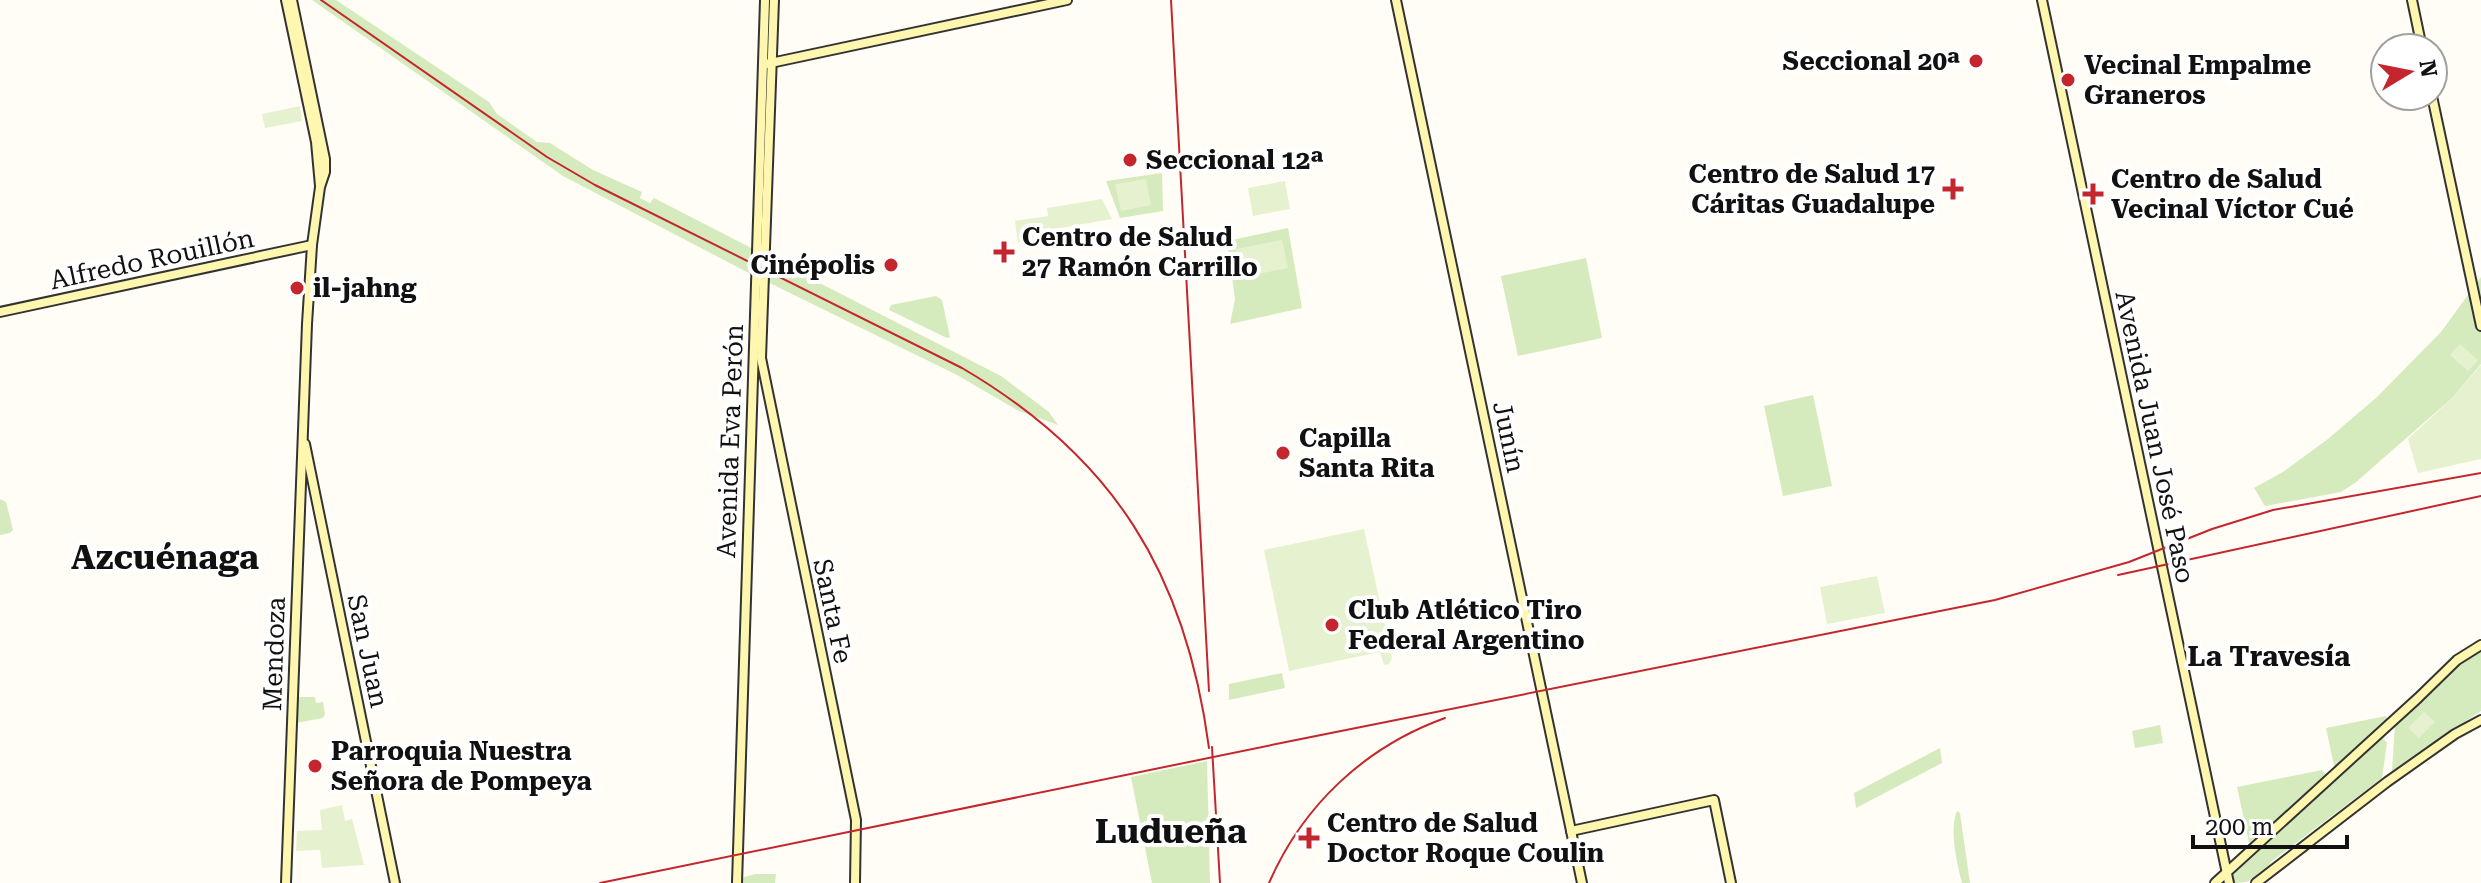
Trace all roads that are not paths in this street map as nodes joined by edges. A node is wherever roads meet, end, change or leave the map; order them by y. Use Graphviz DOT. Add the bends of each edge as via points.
graph roads {
  1 [pos="286,0"];
  2 [pos="292,0"];
  3 [pos="765,0"];
  4 [pos="774,0"];
  5 [pos="1067,0"];
  6 [pos="1396,0"];
  7 [pos="2042,0"];
  8 [pos="2412,0"];
  9 [pos="2419,32"];
  10 [pos="767,64"];
  11 [pos="2435,112"];
  12 [pos="320,187"];
  13 [pos="312,245"];
  14 [pos="0,312"];
  15 [pos="2481,326"];
  16 [pos="760,349"];
  17 [pos="302,427"];
  18 [pos="2481,645"];
  19 [pos="2481,720"];
  20 [pos="1571,831"];
  21 [pos="2226,871"];
  22 [pos="286,883"];
  23 [pos="395,883"];
  24 [pos="737,883"];
  25 [pos="855,883"];
  26 [pos="1582,883"];
  27 [pos="1731,883"];
  28 [pos="2215,883"];
  29 [pos="2229,883"];
  30 [pos="2256,883"];
  1 -- 12 [label="main road" via="316,142"];
  2 -- 12 [label="main road" via="325,159"];
  3 -- 10 [label="main road, Avenida Eva Perón"];
  4 -- 10 [label="main road, Avenida Eva Perón"];
  5 -- 10 [label="main road"];
  6 -- 20 [label="main road, Junín"];
  7 -- 21 [label="main road, Avenida Juan José Paso"];
  8 -- 9 [label="main road"];
  10 -- 16 [label="main road, Avenida Eva Perón"];
  10 -- 24 [label="main road, Avenida Eva Perón"];
  11 -- 15 [label="main road"];
  12 -- 13 [label="main road"];
  13 -- 14 [label="main road, Alfredo Rouillón"];
  13 -- 17 [label="main road"];
  16 -- 25 [label="main road, Santa Fe" via="856,820"];
  17 -- 22 [label="main road, Mendoza"];
  17 -- 23 [label="main road, San Juan"];
  18 -- 21 [label="main road" via="2457,660"];
  19 -- 30 [label="main road" via="2387,782"];
  20 -- 26 [label="main road, Junín"];
  20 -- 27 [label="main road" via="1714,800"];
  21 -- 28 [label="main road"];
  21 -- 29 [label="main road, Avenida Juan José Paso"];
}
